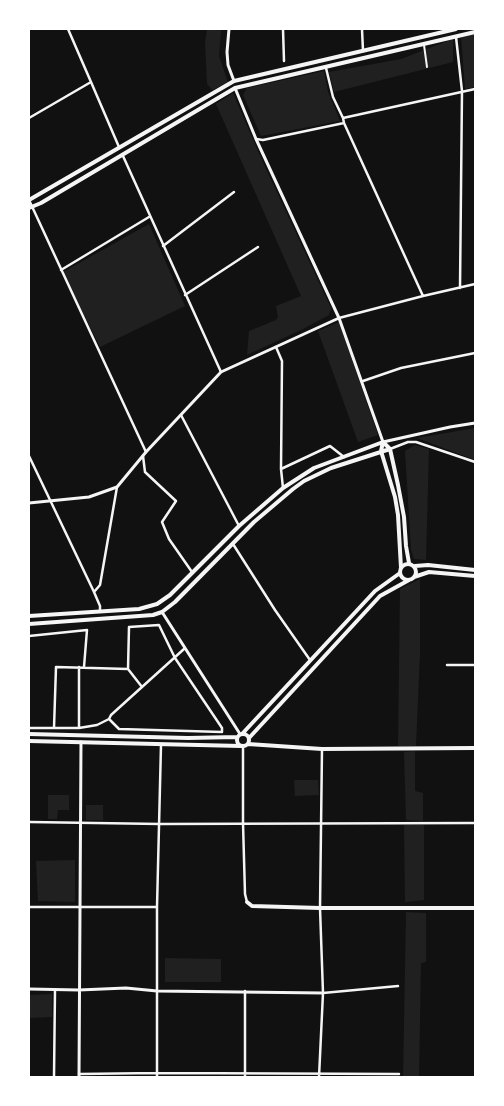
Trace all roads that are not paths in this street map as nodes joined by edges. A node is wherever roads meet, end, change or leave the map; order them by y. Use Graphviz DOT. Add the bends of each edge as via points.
graph roads {
  1 [pos="68,29"];
  2 [pos="229,29"];
  3 [pos="283,29"];
  4 [pos="362,29"];
  5 [pos="455,29"];
  6 [pos="475,32"];
  7 [pos="456,37"];
  8 [pos="424,45"];
  9 [pos="363,51"];
  10 [pos="363,59"];
  11 [pos="284,61"];
  12 [pos="427,67"];
  13 [pos="326,68"];
  14 [pos="234,81"];
  15 [pos="91,82"];
  16 [pos="236,88"];
  17 [pos="475,89"];
  18 [pos="462,91"];
  19 [pos="29,118"];
  20 [pos="343,118"];
  21 [pos="344,123"];
  22 [pos="256,139"];
  23 [pos="119,148"];
  24 [pos="122,154"];
  25 [pos="234,192"];
  26 [pos="29,200"];
  27 [pos="31,207"];
  28 [pos="149,217"];
  29 [pos="163,246"];
  30 [pos="258,247"];
  31 [pos="61,270"];
  32 [pos="475,284"];
  33 [pos="460,288"];
  34 [pos="185,295"];
  35 [pos="423,296"];
  36 [pos="339,318"];
  37 [pos="275,346"];
  38 [pos="475,353"];
  39 [pos="221,372"];
  40 [pos="362,381"];
  41 [pos="181,416"];
  42 [pos="475,423"];
  43 [pos="383,442"];
  44 [pos="390,449"];
  45 [pos="381,451"];
  46 [pos="144,454"];
  47 [pos="29,456"];
  48 [pos="344,457"];
  49 [pos="475,462"];
  50 [pos="280,469"];
  51 [pos="117,487"];
  52 [pos="283,488"];
  53 [pos="51,502"];
  54 [pos="29,503"];
  55 [pos="239,526"];
  56 [pos="233,544"];
  57 [pos="409,564"];
  58 [pos="414,566"];
  59 [pos="401,570"];
  60 [pos="475,570"];
  61 [pos="193,573"];
  62 [pos="475,576"];
  63 [pos="414,577"];
  64 [pos="409,580"];
  65 [pos="94,592"];
  66 [pos="157,604"];
  67 [pos="100,612"];
  68 [pos="162,612"];
  69 [pos="29,616"];
  70 [pos="29,624"];
  71 [pos="29,636"];
  72 [pos="184,649"];
  73 [pos="175,658"];
  74 [pos="310,660"];
  75 [pos="447,664"];
  76 [pos="475,665"];
  77 [pos="79,667"];
  78 [pos="84,667"];
  79 [pos="128,669"];
  80 [pos="142,687"];
  81 [pos="109,719"];
  82 [pos="29,728"];
  83 [pos="54,728"];
  84 [pos="79,728"];
  85 [pos="29,734"];
  86 [pos="240,735"];
  87 [pos="249,738"];
  88 [pos="29,741"];
  89 [pos="81,742"];
  90 [pos="161,745"];
  91 [pos="244,746"];
  92 [pos="475,748"];
  93 [pos="322,749"];
  94 [pos="29,822"];
  95 [pos="80,822"];
  96 [pos="243,823"];
  97 [pos="321,823"];
  98 [pos="475,823"];
  99 [pos="160,824"];
  100 [pos="247,902"];
  101 [pos="29,907"];
  102 [pos="80,907"];
  103 [pos="157,907"];
  104 [pos="320,908"];
  105 [pos="475,908"];
  106 [pos="398,986"];
  107 [pos="29,989"];
  108 [pos="55,990"];
  109 [pos="79,990"];
  110 [pos="157,990"];
  111 [pos="246,991"];
  112 [pos="323,993"];
  113 [pos="157,1073"];
  114 [pos="245,1073"];
  115 [pos="319,1073"];
  116 [pos="399,1074"];
  117 [pos="79,1076"];
  118 [pos="54,1077"];
  119 [pos="157,1077"];
  120 [pos="245,1077"];
  121 [pos="319,1077"];
  1 -- 15 [label="street"];
  2 -- 14 [label="street" via="228,65"];
  3 -- 11 [label="street"];
  4 -- 9 [label="street"];
  5 -- 7 [label="main road"];
  5 -- 9 [label="main road"];
  6 -- 7 [label="main road"];
  7 -- 8 [label="main road"];
  7 -- 18 [label="street"];
  8 -- 10 [label="main road"];
  8 -- 12 [label="street"];
  9 -- 10 [label="main road"];
  9 -- 14 [label="main road"];
  10 -- 13 [label="main road"];
  13 -- 16 [label="main road"];
  13 -- 20 [label="street" via="333,97"];
  14 -- 16 [label="main road"];
  14 -- 23 [label="main road"];
  15 -- 19 [label="street"];
  15 -- 23 [label="street"];
  16 -- 22 [label="street"];
  16 -- 24 [label="main road"];
  17 -- 18 [label="street"];
  18 -- 20 [label="street"];
  18 -- 33 [label="street"];
  20 -- 21 [label="street"];
  21 -- 22 [label="street"];
  21 -- 35 [label="street"];
  22 -- 36 [label="street"];
  23 -- 24 [label="main road"];
  23 -- 26 [label="main road"];
  24 -- 27 [label="main road"];
  24 -- 28 [label="street"];
  25 -- 29 [label="street"];
  26 -- 27 [label="street"];
  27 -- 31 [label="street"];
  28 -- 29 [label="street"];
  28 -- 31 [label="street"];
  29 -- 34 [label="street"];
  30 -- 34 [label="street"];
  31 -- 46 [label="street"];
  32 -- 33 [label="street"];
  33 -- 35 [label="street"];
  34 -- 39 [label="street"];
  35 -- 36 [label="street"];
  36 -- 37 [label="street"];
  36 -- 40 [label="street"];
  37 -- 39 [label="street"];
  37 -- 50 [label="street" via="282,362"];
  38 -- 40 [label="street" via="401,368"];
  39 -- 41 [label="street"];
  40 -- 43 [label="street"];
  41 -- 46 [label="street"];
  41 -- 55 [label="street"];
  42 -- 43 [label="street"];
  43 -- 44 [label="main road"];
  43 -- 45 [label="main road"];
  43 -- 48 [label="main road"];
  44 -- 45 [label="main road"];
  44 -- 49 [label="street" via="416,442"];
  44 -- 57 [label="main road" via="402,502"];
  45 -- 56 [label="main road" via="304,481 280,498"];
  45 -- 59 [label="main road" via="395,497"];
  46 -- 51 [label="street"];
  46 -- 61 [label="street" via="145,472 176,501 162,522"];
  47 -- 53 [label="street"];
  48 -- 50 [label="street" via="330,446"];
  48 -- 52 [label="main road" via="314,468"];
  50 -- 52 [label="street"];
  51 -- 53 [label="street" via="89,497"];
  51 -- 65 [label="street" via="100,584"];
  52 -- 55 [label="main road"];
  53 -- 54 [label="street"];
  53 -- 65 [label="street"];
  55 -- 61 [label="main road"];
  56 -- 68 [label="main road"];
  56 -- 74 [label="street"];
  57 -- 58 [label="main road"];
  57 -- 59 [label="main road"];
  58 -- 60 [label="main road"];
  58 -- 63 [label="main road"];
  59 -- 64 [label="main road" via="403,578"];
  59 -- 74 [label="main road" via="376,590"];
  61 -- 66 [label="main road"];
  62 -- 63 [label="main road" via="429,572"];
  63 -- 64 [label="main road"];
  64 -- 87 [label="main road" via="380,596"];
  65 -- 67 [label="street"];
  66 -- 67 [label="main road"];
  66 -- 68 [label="main road"];
  67 -- 69 [label="main road"];
  68 -- 70 [label="main road"];
  68 -- 72 [label="street"];
  71 -- 78 [label="street" via="87,630"];
  72 -- 73 [label="street"];
  72 -- 86 [label="street"];
  73 -- 79 [label="street" via="158,625 129,627"];
  73 -- 80 [label="street"];
  73 -- 81 [label="street" via="222,732 119,729"];
  74 -- 86 [label="main road"];
  75 -- 76 [label="street"];
  77 -- 78 [label="street"];
  77 -- 83 [label="street" via="56,667"];
  77 -- 84 [label="street"];
  78 -- 79 [label="street"];
  79 -- 80 [label="street"];
  80 -- 81 [label="street"];
  81 -- 84 [label="street"];
  82 -- 83 [label="street"];
  83 -- 84 [label="street"];
  85 -- 86 [label="main road" via="188,738"];
  86 -- 87 [label="main road"];
  86 -- 91 [label="main road" via="237,742"];
  87 -- 91 [label="main road"];
  88 -- 89 [label="main road"];
  89 -- 90 [label="main road"];
  89 -- 95 [label="street"];
  90 -- 91 [label="main road"];
  90 -- 99 [label="street"];
  91 -- 93 [label="main road"];
  91 -- 96 [label="street"];
  92 -- 93 [label="main road"];
  93 -- 97 [label="street"];
  94 -- 95 [label="street"];
  95 -- 99 [label="street"];
  95 -- 102 [label="street"];
  96 -- 97 [label="street"];
  96 -- 99 [label="street"];
  96 -- 100 [label="street"];
  97 -- 98 [label="street"];
  97 -- 104 [label="street"];
  99 -- 103 [label="street"];
  100 -- 104 [label="main road" via="252,906"];
  101 -- 102 [label="street"];
  102 -- 103 [label="street"];
  102 -- 109 [label="street"];
  103 -- 110 [label="street"];
  104 -- 105 [label="main road"];
  104 -- 112 [label="street"];
  106 -- 112 [label="street"];
  107 -- 108 [label="street"];
  108 -- 109 [label="street"];
  108 -- 118 [label="street"];
  109 -- 110 [label="street"];
  109 -- 117 [label="street"];
  110 -- 111 [label="street"];
  110 -- 113 [label="street"];
  111 -- 112 [label="street"];
  111 -- 114 [label="street"];
  112 -- 115 [label="street"];
  113 -- 114 [label="street"];
  113 -- 117 [label="street"];
  113 -- 119 [label="street"];
  114 -- 115 [label="street"];
  114 -- 120 [label="street"];
  115 -- 116 [label="street"];
  115 -- 121 [label="street"];
}
